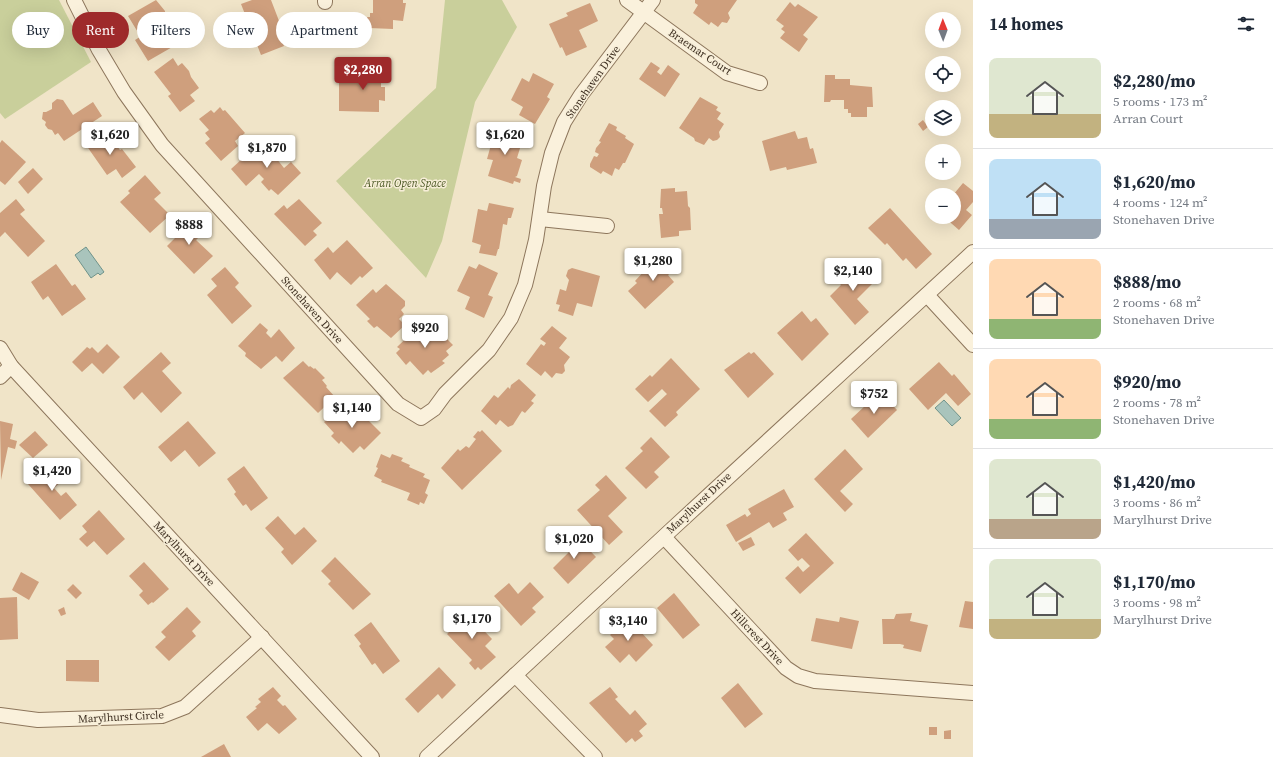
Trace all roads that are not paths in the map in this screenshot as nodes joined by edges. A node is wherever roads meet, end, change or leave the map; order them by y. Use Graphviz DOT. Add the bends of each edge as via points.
graph roads {
  1 [pos="74,0"];
  2 [pos="627,0"];
  3 [pos="653,0"];
  4 [pos="644,13"];
  5 [pos="760,83"];
  6 [pos="540,219"];
  7 [pos="607,226"];
  8 [pos="973,252"];
  9 [pos="927,295"];
  10 [pos="973,345"];
  11 [pos="0,348"];
  12 [pos="10,366"];
  13 [pos="0,377"];
  14 [pos="664,537"];
  15 [pos="262,637"];
  16 [pos="515,675"];
  17 [pos="973,694"];
  18 [pos="0,715"];
  19 [pos="372,757"];
  20 [pos="428,757"];
  21 [pos="595,757"];
  1 -- 6 [label="street, Stonehaven Drive" via="124,92 162,145 394,400 421,418 434,409 445,394 489,350 510,318 525,285"];
  2 -- 4 [label="street, Braemar Court"];
  3 -- 4 [label="street, Stonehaven Drive"];
  4 -- 5 [label="street, Braemar Court" via="727,73"];
  4 -- 6 [label="street, Stonehaven Drive" via="581,95 564,122 552,153"];
  6 -- 7 [label="street"];
  8 -- 9 [label="street, Marylhurst Drive"];
  9 -- 10 [label="street"];
  9 -- 14 [label="street, Marylhurst Drive"];
  11 -- 12 [label="street, Marylhurst Drive"];
  12 -- 13 [label="street"];
  12 -- 15 [label="street, Marylhurst Drive"];
  14 -- 16 [label="street, Marylhurst Drive"];
  14 -- 17 [label="street, Hillcrest Drive" via="786,668 798,676 815,681"];
  15 -- 18 [label="street, Marylhurst Circle" via="185,707 171,714 38,720"];
  15 -- 19 [label="street, Marylhurst Drive"];
  16 -- 20 [label="street, Marylhurst Drive"];
  16 -- 21 [label="street"];
}
